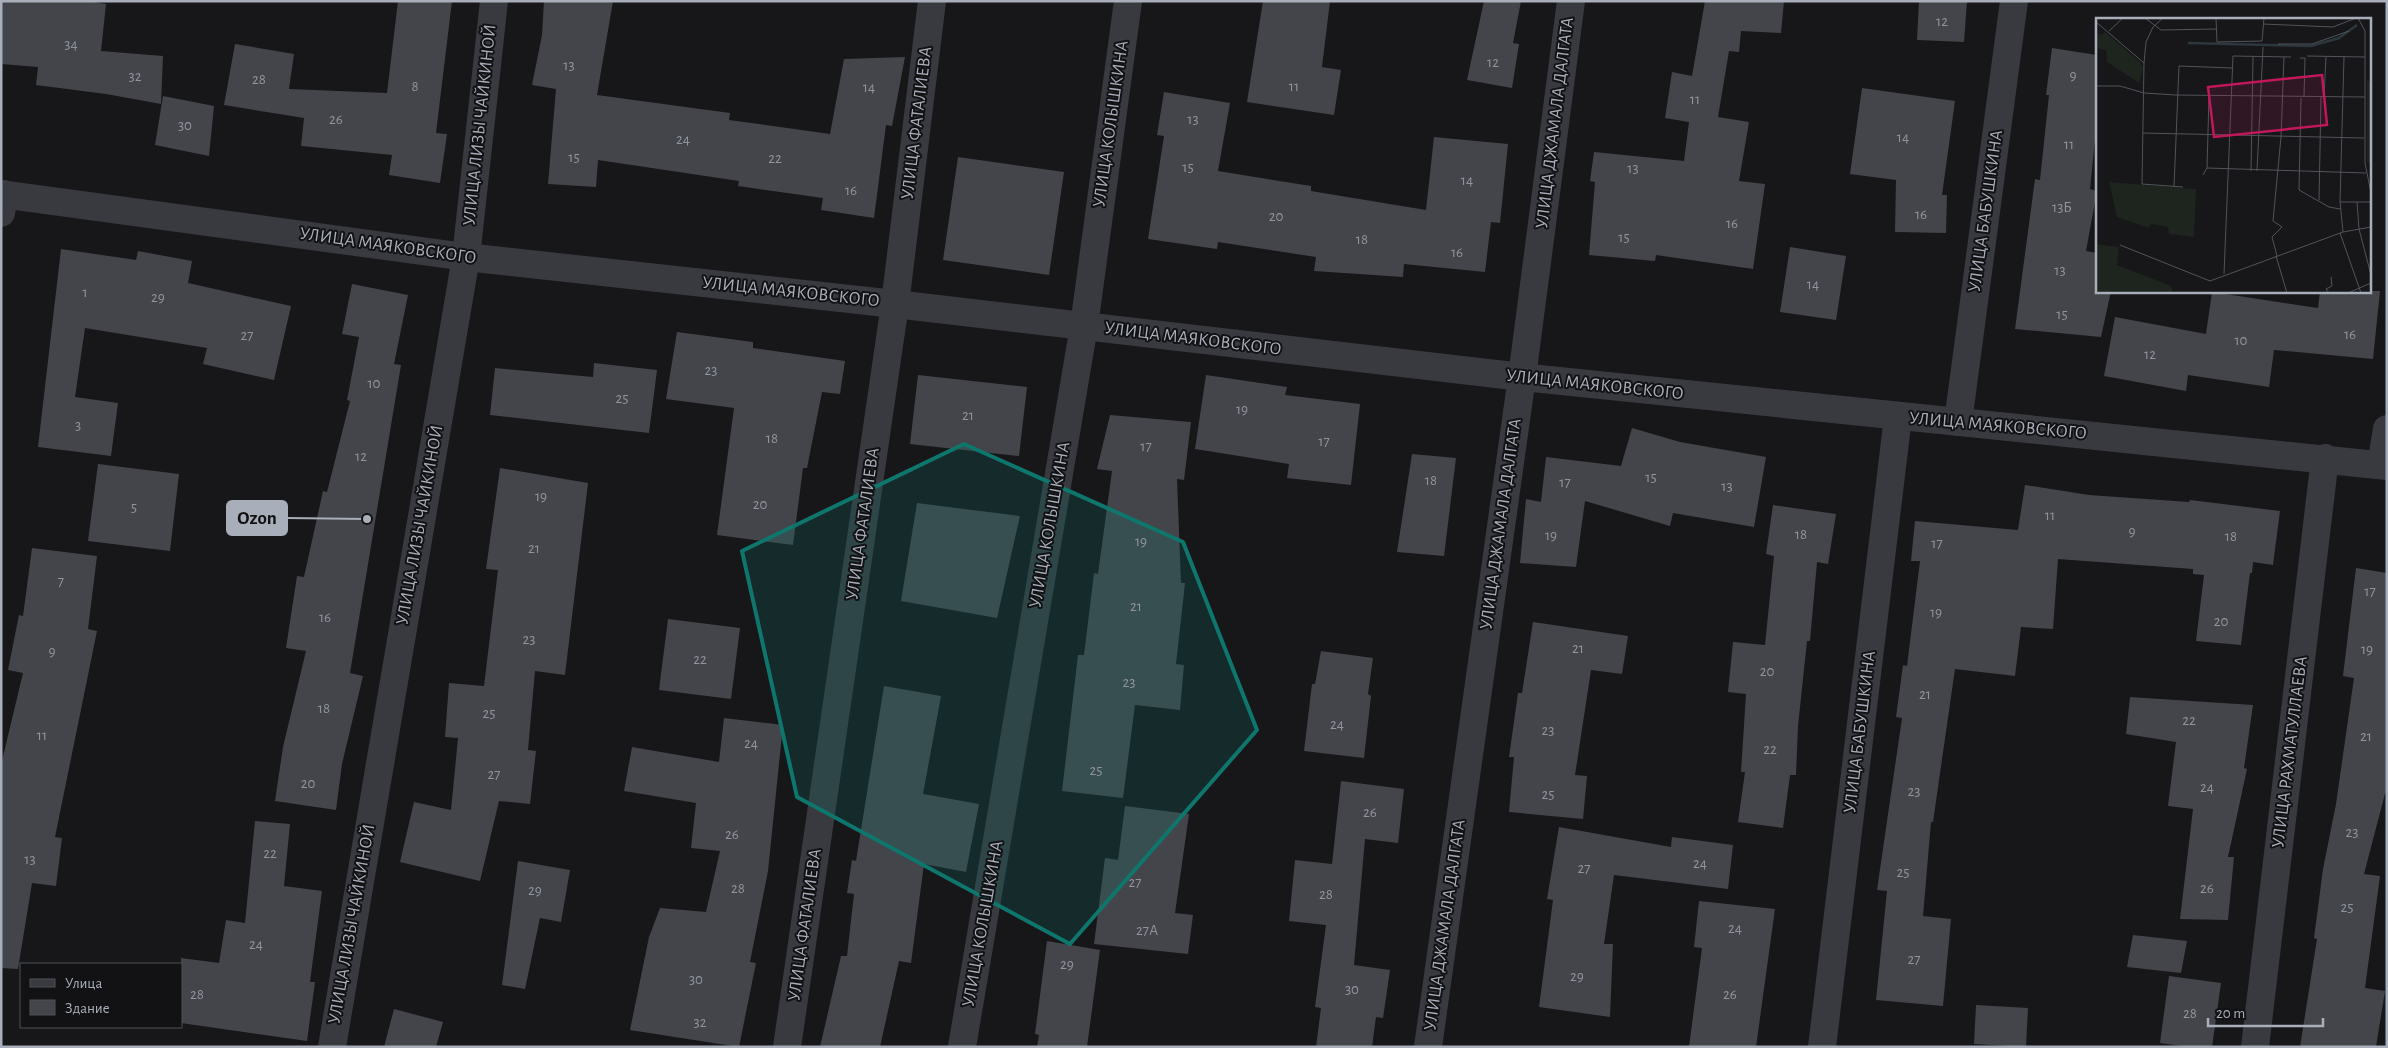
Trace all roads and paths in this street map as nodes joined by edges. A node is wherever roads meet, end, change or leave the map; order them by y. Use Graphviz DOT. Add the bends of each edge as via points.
graph roads {
  1 [pos="494,1"];
  2 [pos="932,1"];
  3 [pos="1128,1"];
  4 [pos="1571,1"];
  5 [pos="2014,1"];
  6 [pos="2,200"];
  7 [pos="466,257"];
  8 [pos="895,304"];
  9 [pos="1084,326"];
  10 [pos="1522,377"];
  11 [pos="1898,417"];
  12 [pos="1958,422"];
  13 [pos="2387,429"];
  14 [pos="2325,458"];
  15 [pos="2384,465"];
  16 [pos="332,1047"];
  17 [pos="787,1047"];
  18 [pos="962,1047"];
  19 [pos="1428,1047"];
  20 [pos="1822,1047"];
  21 [pos="2254,1047"];
  1 -- 7 [label="street, УЛИЦА ЛИЗЫ ЧАЙКИНОЙ"];
  2 -- 8 [label="street, УЛИЦА ФАТАЛИЕВА"];
  3 -- 9 [label="street, УЛИЦА КОЛЫШКИНА"];
  4 -- 10 [label="street, УЛИЦА ДЖАМАЛА ДАЛГАТА"];
  5 -- 12 [label="street, УЛИЦА БАБУШКИНА"];
  6 -- 7 [label="street, УЛИЦА МАЯКОВСКОГО"];
  7 -- 8 [label="street, УЛИЦА МАЯКОВСКОГО"];
  7 -- 16 [label="street, УЛИЦА ЛИЗЫ ЧАЙКИНОЙ"];
  8 -- 9 [label="street, УЛИЦА МАЯКОВСКОГО"];
  8 -- 17 [label="street, УЛИЦА ФАТАЛИЕВА"];
  9 -- 10 [label="street, УЛИЦА МАЯКОВСКОГО"];
  9 -- 18 [label="street, УЛИЦА КОЛЫШКИНА"];
  10 -- 11 [label="street, УЛИЦА МАЯКОВСКОГО"];
  10 -- 19 [label="street, УЛИЦА ДЖАМАЛА ДАЛГАТА"];
  11 -- 12 [label="street, УЛИЦА МАЯКОВСКОГО"];
  11 -- 20 [label="street, УЛИЦА БАБУШКИНА"];
  12 -- 14 [label="street, УЛИЦА МАЯКОВСКОГО"];
  13 -- 15 [label="street"];
  14 -- 15 [label="street, УЛИЦА МАЯКОВСКОГО"];
  14 -- 21 [label="street, УЛИЦА РАХМАТУЛЛАЕВА"];
}
